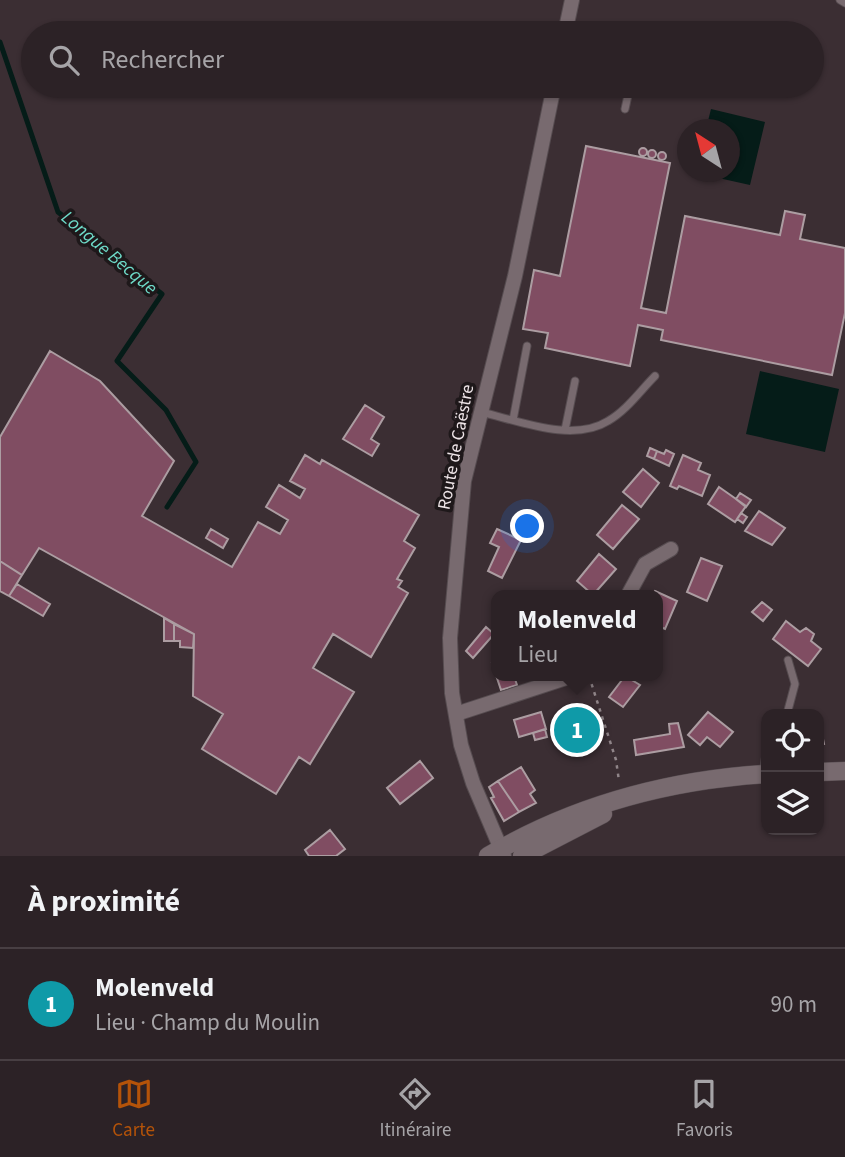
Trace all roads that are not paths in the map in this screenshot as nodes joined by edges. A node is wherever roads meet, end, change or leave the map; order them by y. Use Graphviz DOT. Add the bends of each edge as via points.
graph roads {
  1 [pos="572,0"];
  2 [pos="840,0"];
  3 [pos="845,3"];
  4 [pos="568,21"];
  5 [pos="552,98"];
  6 [pos="627,98"];
  7 [pos="625,109"];
  8 [pos="527,346"];
  9 [pos="655,376"];
  10 [pos="575,381"];
  11 [pos="481,412"];
  12 [pos="513,420"];
  13 [pos="565,430"];
  14 [pos="671,549"];
  15 [pos="631,590"];
  16 [pos="788,660"];
  17 [pos="557,681"];
  18 [pos="788,709"];
  19 [pos="456,714"];
  20 [pos="845,771"];
  21 [pos="824,772"];
  22 [pos="761,775"];
  23 [pos="663,789"];
  24 [pos="498,854"];
  25 [pos="522,856"];
  1 -- 4 [label="street"];
  2 -- 3 [label="lane"];
  5 -- 11 [label="street, Route de Caëstre"];
  6 -- 7 [label="lane"];
  8 -- 12 [label="lane"];
  9 -- 13 [label="lane" via="607,423 585,431"];
  10 -- 13 [label="lane"];
  11 -- 12 [label="lane"];
  11 -- 19 [label="street, Route de Caëstre" via="464,481 450,638"];
  12 -- 13 [label="lane"];
  14 -- 15 [label="street" via="645,564"];
  16 -- 18 [label="lane" via="795,684"];
  17 -- 19 [label="street"];
  19 -- 24 [label="street, Route de Caëstre" via="468,771"];
  20 -- 21 [label="street"];
  22 -- 23 [label="street"];
  23 -- 24 [label="street" via="571,815"];
  23 -- 25 [label="street"];
}
